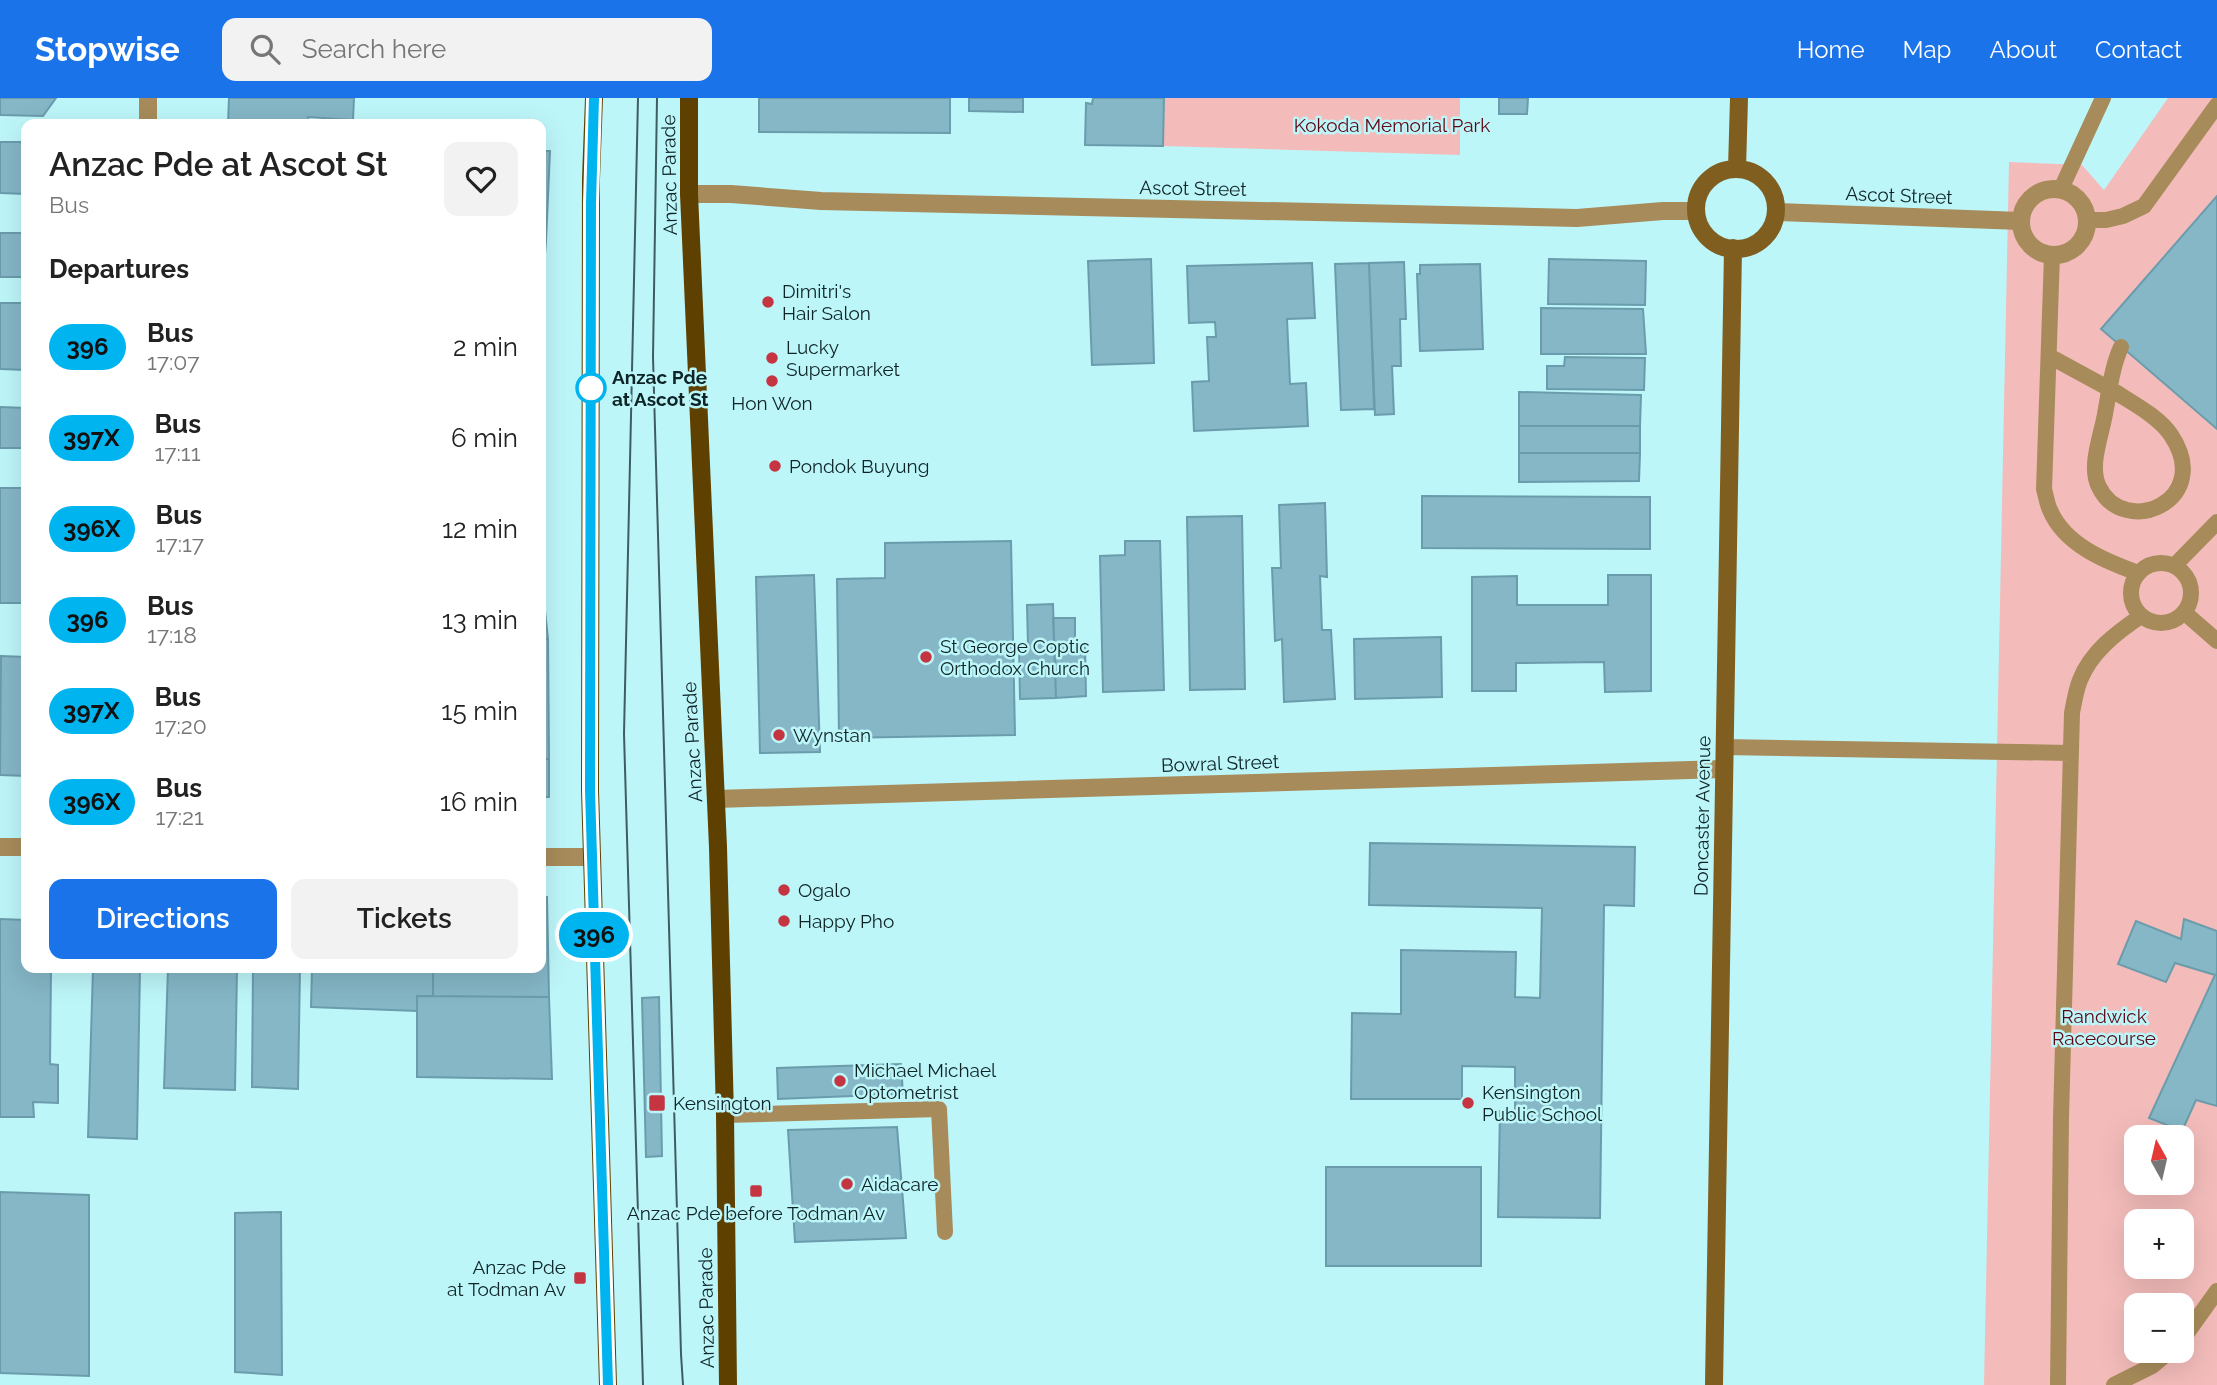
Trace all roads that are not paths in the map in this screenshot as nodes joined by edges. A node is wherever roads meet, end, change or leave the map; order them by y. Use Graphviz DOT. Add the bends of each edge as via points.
graph roads {
  1 [pos="148,98"];
  2 [pos="594,98"];
  3 [pos="689,98"];
  4 [pos="1739,98"];
  5 [pos="2103,98"];
  6 [pos="2217,105"];
  7 [pos="148,119"];
  8 [pos="1737,169"];
  9 [pos="2061,189"];
  10 [pos="690,194"];
  11 [pos="1696,211"];
  12 [pos="1776,212"];
  13 [pos="2087,220"];
  14 [pos="2021,221"];
  15 [pos="1733,248"];
  16 [pos="2052,255"];
  17 [pos="2121,347"];
  18 [pos="2049,355"];
  19 [pos="2217,522"];
  20 [pos="2174,566"];
  21 [pos="2138,573"];
  22 [pos="2185,613"];
  23 [pos="2141,617"];
  24 [pos="2217,641"];
  25 [pos="1724,747"];
  26 [pos="2070,754"];
  27 [pos="1724,769"];
  28 [pos="716,799"];
  29 [pos="0,847"];
  30 [pos="21,847"];
  31 [pos="546,857"];
  32 [pos="592,858"];
  33 [pos="725,1115"];
  34 [pos="945,1232"];
  35 [pos="2217,1291"];
  36 [pos="2194,1323"];
  37 [pos="2156,1363"];
  38 [pos="608,1385"];
  39 [pos="729,1385"];
  40 [pos="1714,1385"];
  41 [pos="2058,1385"];
  42 [pos="2114,1385"];
  1 -- 7 [label="street"];
  2 -- 32 [label="main road"];
  3 -- 10 [label="main road, Anzac Parade"];
  4 -- 8 [label="main road"];
  5 -- 9 [label="lane"];
  6 -- 13 [label="lane" via="2144,206 2123,216"];
  8 -- 11 [label="main road" via="1712,177 1703,186"];
  8 -- 12 [label="main road" via="1762,178 1776,200"];
  9 -- 13 [label="street" via="2079,200"];
  9 -- 14 [label="street" via="2033,196"];
  10 -- 11 [label="street, Ascot Street" via="1577,218"];
  10 -- 28 [label="main road, Anzac Parade"];
  11 -- 15 [label="main road" via="1706,235"];
  12 -- 14 [label="street, Ascot Street"];
  12 -- 15 [label="main road" via="1765,237 1754,245"];
  13 -- 16 [label="street" via="2081,241 2073,249"];
  14 -- 16 [label="street" via="2033,248"];
  15 -- 25 [label="main road, Doncaster Avenue"];
  16 -- 18 [label="lane"];
  17 -- 18 [label="lane, bridge" via="2114,368 2095,469 2098,487 2110,502 2125,510 2147,511 2178,492 2184,472 2170,433 2117,393"];
  18 -- 21 [label="lane" via="2044,489 2050,511 2081,546"];
  19 -- 20 [label="lane"];
  20 -- 21 [label="lane" via="2155,564"];
  20 -- 22 [label="lane" via="2191,587"];
  21 -- 23 [label="lane" via="2130,591"];
  22 -- 23 [label="lane" via="2158,624"];
  22 -- 24 [label="lane"];
  23 -- 26 [label="lane" via="2115,634 2080,680 2072,713"];
  25 -- 26 [label="lane"];
  25 -- 27 [label="main road, Doncaster Avenue"];
  26 -- 41 [label="lane"];
  27 -- 28 [label="street, Bowral Street"];
  27 -- 40 [label="main road, Doncaster Avenue"];
  28 -- 33 [label="main road, Anzac Parade"];
  29 -- 30 [label="street"];
  31 -- 32 [label="street"];
  32 -- 38 [label="main road"];
  33 -- 34 [label="lane" via="939,1110"];
  33 -- 39 [label="main road, Anzac Parade"];
  35 -- 36 [label="lane"];
  37 -- 42 [label="lane"];
}
